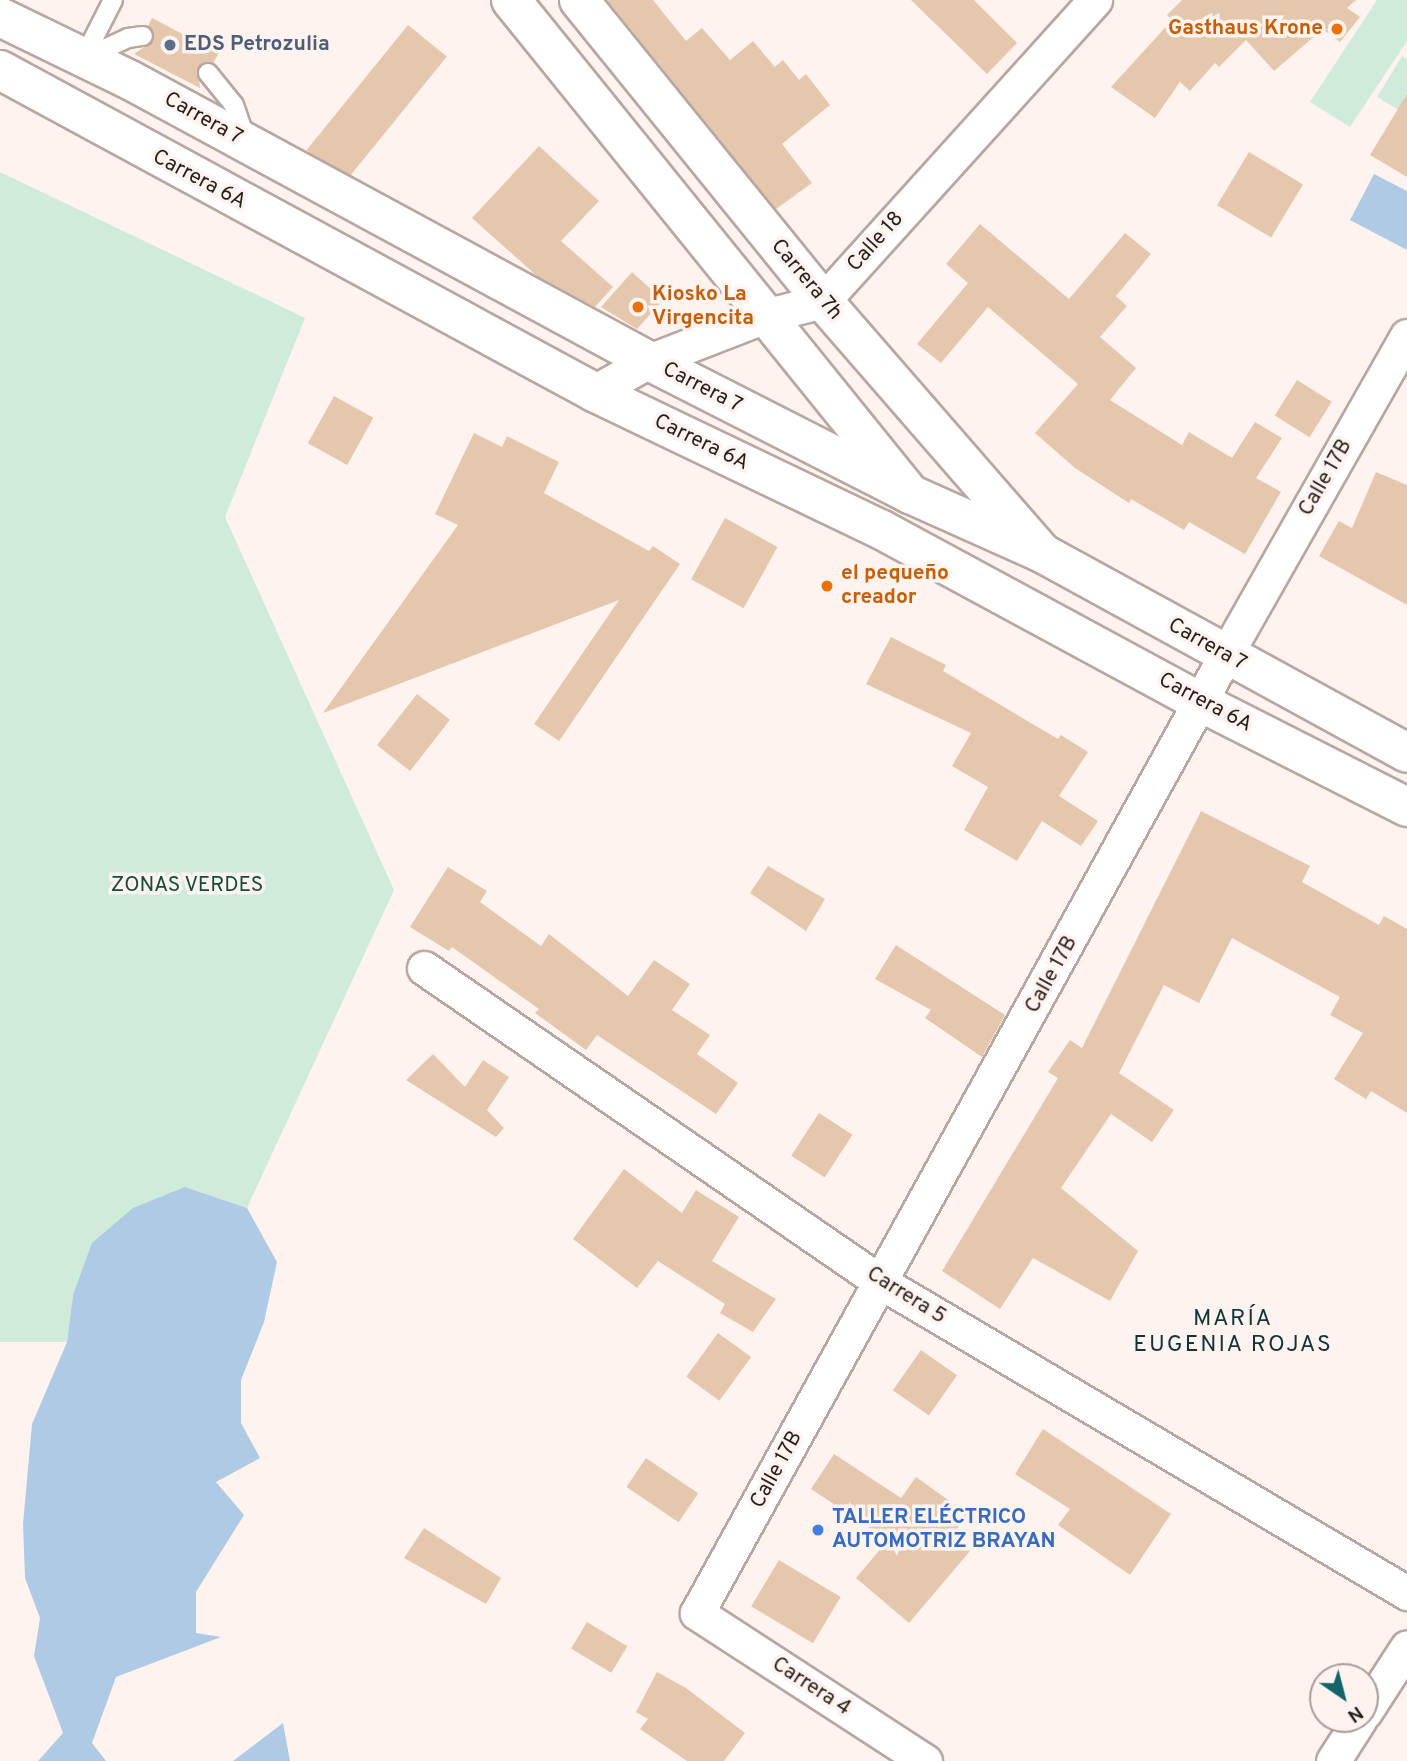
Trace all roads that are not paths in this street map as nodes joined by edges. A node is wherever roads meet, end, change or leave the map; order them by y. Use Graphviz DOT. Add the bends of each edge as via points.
graph roads {
  1 [pos="113,0"];
  2 [pos="510,0"];
  3 [pos="579,0"];
  4 [pos="1095,0"];
  5 [pos="0,17"];
  6 [pos="143,36"];
  7 [pos="83,59"];
  8 [pos="0,70"];
  9 [pos="208,73"];
  10 [pos="248,144"];
  11 [pos="822,301"];
  12 [pos="768,315"];
  13 [pos="1407,336"];
  14 [pos="649,361"];
  15 [pos="594,392"];
  16 [pos="910,494"];
  17 [pos="1042,553"];
  18 [pos="1225,656"];
  19 [pos="1202,703"];
  20 [pos="1407,753"];
  21 [pos="1407,807"];
  22 [pos="424,968"];
  23 [pos="882,1283"];
  24 [pos="1407,1593"];
  25 [pos="697,1613"];
  26 [pos="1407,1647"];
  27 [pos="1379,1690"];
  28 [pos="1351,1733"];
  29 [pos="925,1761"];
  30 [pos="1333,1761"];
  1 -- 7 [label="lane"];
  2 -- 12 [label="main road"];
  3 -- 11 [label="main road, Carrera 7h"];
  4 -- 11 [label="street, Calle 18"];
  5 -- 7 [label="main road, Carrera 7"];
  6 -- 7 [label="lane" via="128,38"];
  7 -- 10 [label="main road, Carrera 7"];
  8 -- 15 [label="main road, Carrera 6A"];
  9 -- 10 [label="lane" via="234,104"];
  10 -- 14 [label="main road, Carrera 7"];
  11 -- 12 [label="street"];
  11 -- 17 [label="main road, Carrera 7h"];
  12 -- 14 [label="street"];
  12 -- 16 [label="main road"];
  13 -- 18 [label="street, Calle 17B"];
  14 -- 15 [label="street"];
  14 -- 16 [label="main road, Carrera 7"];
  15 -- 19 [label="main road, Carrera 6A" via="882,530"];
  16 -- 17 [label="main road, Carrera 7"];
  17 -- 18 [label="main road, Carrera 7"];
  18 -- 19 [label="street, Calle 17B"];
  18 -- 20 [label="main road, Carrera 7"];
  19 -- 21 [label="main road, Carrera 6A"];
  19 -- 23 [label="street, Calle 17B"];
  22 -- 23 [label="street, Carrera 5"];
  23 -- 24 [label="street, Carrera 5"];
  23 -- 25 [label="street, Calle 17B"];
  25 -- 29 [label="street, Carrera 4"];
  26 -- 27 [label="street"];
  28 -- 30 [label="street"];
}
